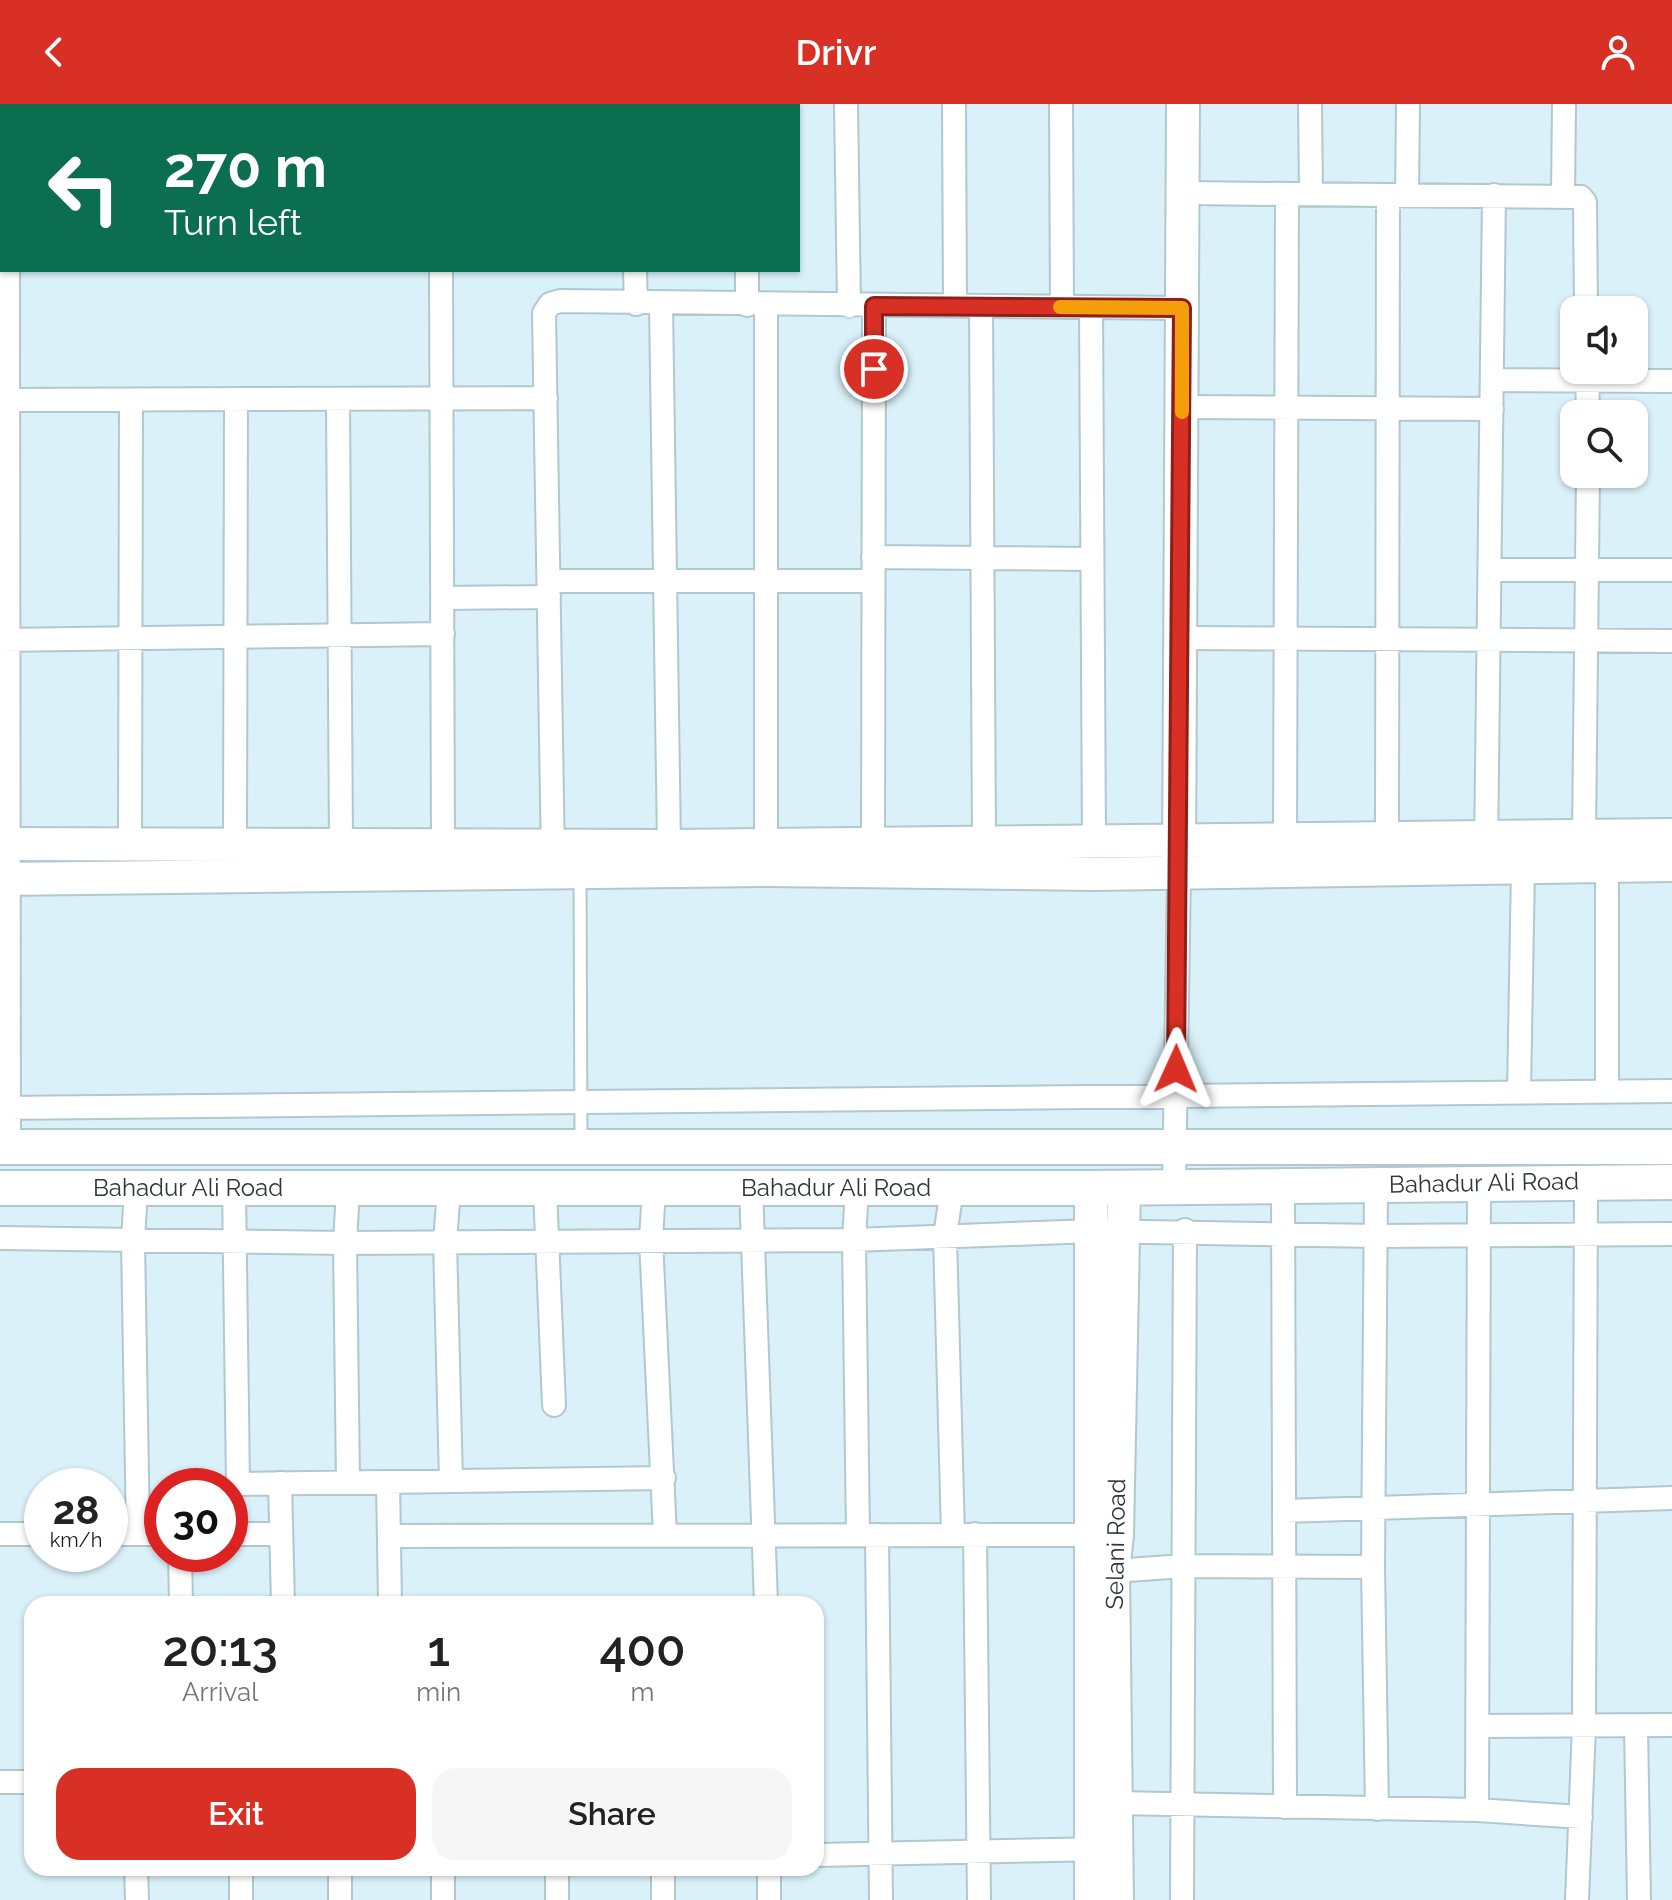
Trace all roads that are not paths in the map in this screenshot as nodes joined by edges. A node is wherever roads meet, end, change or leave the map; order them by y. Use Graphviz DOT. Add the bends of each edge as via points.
graph roads {
  1 [pos="846,104"];
  2 [pos="954,104"];
  3 [pos="1061,104"];
  4 [pos="1183,104"];
  5 [pos="1310,104"];
  6 [pos="1408,104"];
  7 [pos="1564,104"];
  8 [pos="1183,193"];
  9 [pos="1287,194"];
  10 [pos="1311,194"];
  11 [pos="1397,195"];
  12 [pos="1494,195"];
  13 [pos="1563,195"];
  14 [pos="8,272"];
  15 [pos="441,272"];
  16 [pos="635,272"];
  17 [pos="748,272"];
  18 [pos="1586,296"];
  19 [pos="636,304"];
  20 [pos="661,304"];
  21 [pos="756,305"];
  22 [pos="849,306"];
  23 [pos="874,306"];
  24 [pos="955,306"];
  25 [pos="981,307"];
  26 [pos="1062,307"];
  27 [pos="1091,307"];
  28 [pos="1182,308"];
  29 [pos="1560,376"];
  30 [pos="1648,379"];
  31 [pos="1492,380"];
  32 [pos="1672,381"];
  33 [pos="546,398"];
  34 [pos="338,399"];
  35 [pos="442,399"];
  36 [pos="3,400"];
  37 [pos="131,400"];
  38 [pos="236,400"];
  39 [pos="1182,407"];
  40 [pos="1286,408"];
  41 [pos="1387,408"];
  42 [pos="1492,409"];
  43 [pos="1588,488"];
  44 [pos="873,557"];
  45 [pos="980,558"];
  46 [pos="1092,559"];
  47 [pos="1490,570"];
  48 [pos="1588,570"];
  49 [pos="1672,570"];
  50 [pos="665,581"];
  51 [pos="765,581"];
  52 [pos="873,581"];
  53 [pos="549,589"];
  54 [pos="443,598"];
  55 [pos="340,633"];
  56 [pos="443,634"];
  57 [pos="235,636"];
  58 [pos="130,638"];
  59 [pos="1180,638"];
  60 [pos="1286,639"];
  61 [pos="1387,639"];
  62 [pos="4,640"];
  63 [pos="1489,640"];
  64 [pos="1587,640"];
  65 [pos="1672,641"];
  66 [pos="1487,835"];
  67 [pos="1584,835"];
  68 [pos="1672,835"];
  69 [pos="1387,837"];
  70 [pos="1285,839"];
  71 [pos="235,842"];
  72 [pos="873,842"];
  73 [pos="1094,842"];
  74 [pos="130,843"];
  75 [pos="341,843"];
  76 [pos="766,843"];
  77 [pos="984,843"];
  78 [pos="6,844"];
  79 [pos="443,844"];
  80 [pos="669,846"];
  81 [pos="1179,857"];
  82 [pos="562,864"];
  83 [pos="1672,865"];
  84 [pos="1607,867"];
  85 [pos="1523,868"];
  86 [pos="1486,869"];
  87 [pos="6,879"];
  88 [pos="1607,1091"];
  89 [pos="1672,1091"];
  90 [pos="1519,1092"];
  91 [pos="1175,1097"];
  92 [pos="581,1101"];
  93 [pos="5,1108"];
  94 [pos="5,1146"];
  95 [pos="582,1147"];
  96 [pos="1175,1147"];
  97 [pos="1672,1147"];
  98 [pos="1479,1182"];
  99 [pos="1586,1182"];
  100 [pos="1672,1182"];
  101 [pos="1376,1184"];
  102 [pos="1283,1186"];
  103 [pos="0,1188"];
  104 [pos="136,1188"];
  105 [pos="234,1188"];
  106 [pos="654,1188"];
  107 [pos="751,1188"];
  108 [pos="1107,1188"];
  109 [pos="1174,1188"];
  110 [pos="348,1189"];
  111 [pos="449,1189"];
  112 [pos="545,1189"];
  113 [pos="857,1189"];
  114 [pos="952,1189"];
  115 [pos="1185,1230"];
  116 [pos="1107,1231"];
  117 [pos="1585,1233"];
  118 [pos="1282,1234"];
  119 [pos="1481,1234"];
  120 [pos="1672,1234"];
  121 [pos="945,1236"];
  122 [pos="1376,1236"];
  123 [pos="0,1238"];
  124 [pos="754,1238"];
  125 [pos="651,1240"];
  126 [pos="854,1240"];
  127 [pos="133,1241"];
  128 [pos="234,1241"];
  129 [pos="445,1241"];
  130 [pos="545,1241"];
  131 [pos="345,1243"];
  132 [pos="554,1405"];
  133 [pos="664,1478"];
  134 [pos="451,1481"];
  135 [pos="348,1482"];
  136 [pos="388,1482"];
  137 [pos="280,1483"];
  138 [pos="1672,1498"];
  139 [pos="1583,1502"];
  140 [pos="1479,1503"];
  141 [pos="1376,1508"];
  142 [pos="1285,1511"];
  143 [pos="0,1534"];
  144 [pos="24,1534"];
  145 [pos="128,1534"];
  146 [pos="138,1534"];
  147 [pos="144,1534"];
  148 [pos="248,1534"];
  149 [pos="281,1534"];
  150 [pos="964,1534"];
  151 [pos="665,1535"];
  152 [pos="765,1535"];
  153 [pos="868,1535"];
  154 [pos="1104,1535"];
  155 [pos="389,1536"];
  156 [pos="1184,1566"];
  157 [pos="1284,1567"];
  158 [pos="1373,1567"];
  159 [pos="1113,1571"];
  160 [pos="180,1572"];
  161 [pos="181,1596"];
  162 [pos="283,1596"];
  163 [pos="390,1596"];
  164 [pos="766,1596"];
  165 [pos="1672,1725"];
  166 [pos="1480,1726"];
  167 [pos="1584,1726"];
  168 [pos="1636,1726"];
  169 [pos="0,1782"];
  170 [pos="24,1782"];
  171 [pos="1115,1803"];
  172 [pos="1182,1804"];
  173 [pos="1285,1807"];
  174 [pos="1377,1809"];
  175 [pos="1477,1810"];
  176 [pos="1581,1817"];
  177 [pos="1103,1849"];
  178 [pos="978,1852"];
  179 [pos="881,1854"];
  180 [pos="824,1855"];
  181 [pos="136,1876"];
  182 [pos="241,1876"];
  183 [pos="340,1876"];
  184 [pos="443,1876"];
  185 [pos="557,1876"];
  186 [pos="663,1876"];
  187 [pos="769,1876"];
  188 [pos="137,1900"];
  189 [pos="241,1900"];
  190 [pos="340,1900"];
  191 [pos="443,1900"];
  192 [pos="557,1900"];
  193 [pos="663,1900"];
  194 [pos="769,1900"];
  195 [pos="881,1900"];
  196 [pos="979,1900"];
  197 [pos="1091,1900"];
  198 [pos="1117,1900"];
  199 [pos="1182,1900"];
  200 [pos="1577,1900"];
  201 [pos="1639,1900"];
  1 -- 22 [label="street"];
  2 -- 24 [label="street"];
  3 -- 26 [label="street"];
  4 -- 8 [label="street"];
  5 -- 10 [label="street"];
  6 -- 11 [label="street"];
  7 -- 13 [label="street"];
  8 -- 9 [label="street"];
  8 -- 28 [label="street"];
  9 -- 10 [label="street"];
  9 -- 40 [label="street"];
  10 -- 11 [label="street"];
  11 -- 12 [label="street"];
  11 -- 41 [label="street"];
  12 -- 13 [label="street"];
  12 -- 31 [label="street"];
  13 -- 18 [label="street" via="1585,202"];
  14 -- 36 [label="street"];
  15 -- 35 [label="street"];
  16 -- 19 [label="street"];
  17 -- 21 [label="street"];
  19 -- 20 [label="street"];
  19 -- 33 [label="street" via="550,304 544,313"];
  20 -- 21 [label="street"];
  20 -- 50 [label="street"];
  21 -- 22 [label="street"];
  21 -- 51 [label="street"];
  22 -- 23 [label="street"];
  23 -- 24 [label="street"];
  23 -- 44 [label="street"];
  24 -- 25 [label="street"];
  25 -- 26 [label="street"];
  25 -- 45 [label="street"];
  26 -- 27 [label="street"];
  27 -- 28 [label="street"];
  27 -- 46 [label="street"];
  28 -- 39 [label="street"];
  29 -- 31 [label="street"];
  30 -- 32 [label="street"];
  31 -- 42 [label="street"];
  33 -- 35 [label="street"];
  33 -- 53 [label="street"];
  34 -- 35 [label="street"];
  34 -- 38 [label="street"];
  34 -- 55 [label="street"];
  35 -- 54 [label="street"];
  36 -- 37 [label="street"];
  36 -- 62 [label="street"];
  37 -- 38 [label="street"];
  37 -- 58 [label="street"];
  38 -- 57 [label="street"];
  39 -- 40 [label="street"];
  39 -- 59 [label="street"];
  40 -- 41 [label="street"];
  40 -- 60 [label="street"];
  41 -- 42 [label="street"];
  41 -- 61 [label="street"];
  42 -- 47 [label="street"];
  43 -- 48 [label="street"];
  44 -- 45 [label="street"];
  44 -- 52 [label="street"];
  45 -- 46 [label="street"];
  45 -- 77 [label="street"];
  46 -- 73 [label="street"];
  47 -- 48 [label="street"];
  47 -- 63 [label="street"];
  48 -- 49 [label="street"];
  48 -- 64 [label="street"];
  50 -- 51 [label="street"];
  50 -- 53 [label="street"];
  50 -- 80 [label="street"];
  51 -- 52 [label="street"];
  51 -- 76 [label="street"];
  52 -- 72 [label="street"];
  53 -- 54 [label="street"];
  53 -- 82 [label="street"];
  54 -- 56 [label="street"];
  55 -- 56 [label="street"];
  55 -- 57 [label="street"];
  55 -- 75 [label="street"];
  56 -- 79 [label="street"];
  57 -- 58 [label="street"];
  57 -- 71 [label="street"];
  58 -- 62 [label="street"];
  58 -- 74 [label="street"];
  59 -- 60 [label="street"];
  59 -- 81 [label="street"];
  60 -- 61 [label="street"];
  60 -- 70 [label="street"];
  61 -- 63 [label="street"];
  61 -- 69 [label="street"];
  62 -- 78 [label="street"];
  63 -- 64 [label="street"];
  63 -- 66 [label="street"];
  64 -- 65 [label="street"];
  64 -- 67 [label="street"];
  66 -- 67 [label="street"];
  66 -- 69 [label="street"];
  66 -- 86 [label="street"];
  67 -- 68 [label="street"];
  69 -- 70 [label="street"];
  70 -- 81 [label="street"];
  71 -- 74 [label="street"];
  71 -- 75 [label="street"];
  72 -- 76 [label="street"];
  72 -- 77 [label="street"];
  73 -- 77 [label="street"];
  73 -- 81 [label="street"];
  74 -- 78 [label="street"];
  75 -- 79 [label="street"];
  76 -- 80 [label="street"];
  78 -- 87 [label="street"];
  79 -- 82 [label="street"];
  80 -- 82 [label="street"];
  81 -- 82 [label="street"];
  81 -- 86 [label="street"];
  81 -- 91 [label="street"];
  82 -- 87 [label="street"];
  82 -- 92 [label="lane"];
  83 -- 84 [label="street"];
  84 -- 85 [label="street"];
  84 -- 88 [label="street"];
  85 -- 86 [label="street"];
  85 -- 90 [label="street"];
  87 -- 93 [label="street"];
  88 -- 89 [label="street"];
  88 -- 90 [label="street"];
  90 -- 91 [label="street"];
  91 -- 92 [label="street"];
  91 -- 96 [label="street"];
  92 -- 93 [label="street"];
  92 -- 95 [label="lane"];
  93 -- 94 [label="street"];
  94 -- 95 [label="main road, Bahadur Ali Road"];
  95 -- 96 [label="main road, Bahadur Ali Road"];
  96 -- 97 [label="main road, Bahadur Ali Road"];
  96 -- 109 [label="street"];
  98 -- 99 [label="main road, Bahadur Ali Road"];
  98 -- 101 [label="main road, Bahadur Ali Road"];
  98 -- 119 [label="street"];
  99 -- 100 [label="main road, Bahadur Ali Road"];
  99 -- 117 [label="street"];
  101 -- 102 [label="main road, Bahadur Ali Road"];
  101 -- 122 [label="street"];
  102 -- 109 [label="main road, Bahadur Ali Road"];
  102 -- 118 [label="street"];
  103 -- 104 [label="main road, Bahadur Ali Road"];
  104 -- 105 [label="main road, Bahadur Ali Road"];
  104 -- 127 [label="street"];
  105 -- 110 [label="main road, Bahadur Ali Road"];
  105 -- 128 [label="street"];
  106 -- 107 [label="main road, Bahadur Ali Road"];
  106 -- 112 [label="main road, Bahadur Ali Road"];
  106 -- 125 [label="street"];
  107 -- 113 [label="main road, Bahadur Ali Road"];
  107 -- 124 [label="street"];
  108 -- 109 [label="main road, Bahadur Ali Road"];
  108 -- 114 [label="main road, Bahadur Ali Road"];
  108 -- 116 [label="street, Selani Road"];
  110 -- 111 [label="main road, Bahadur Ali Road"];
  110 -- 131 [label="street"];
  111 -- 112 [label="main road, Bahadur Ali Road"];
  111 -- 129 [label="street"];
  112 -- 130 [label="street"];
  113 -- 114 [label="main road, Bahadur Ali Road"];
  113 -- 126 [label="street"];
  114 -- 121 [label="street"];
  115 -- 116 [label="street"];
  115 -- 118 [label="street"];
  115 -- 156 [label="street"];
  116 -- 121 [label="street"];
  116 -- 154 [label="street, Selani Road"];
  117 -- 119 [label="street"];
  117 -- 120 [label="street"];
  117 -- 139 [label="street"];
  118 -- 122 [label="street"];
  118 -- 142 [label="street"];
  119 -- 122 [label="street"];
  119 -- 140 [label="street"];
  121 -- 126 [label="street"];
  121 -- 150 [label="street"];
  122 -- 141 [label="street"];
  123 -- 127 [label="street"];
  124 -- 125 [label="street"];
  124 -- 126 [label="street"];
  124 -- 152 [label="street"];
  125 -- 130 [label="street"];
  125 -- 133 [label="street"];
  126 -- 153 [label="street"];
  127 -- 128 [label="street"];
  127 -- 146 [label="street"];
  128 -- 131 [label="street"];
  128 -- 137 [label="street" via="238,1484"];
  129 -- 130 [label="street"];
  129 -- 131 [label="street"];
  129 -- 134 [label="street"];
  130 -- 132 [label="street"];
  131 -- 135 [label="street"];
  133 -- 134 [label="street"];
  133 -- 151 [label="street"];
  134 -- 136 [label="street"];
  135 -- 136 [label="street"];
  135 -- 137 [label="street"];
  136 -- 155 [label="street"];
  137 -- 149 [label="street"];
  138 -- 139 [label="street"];
  139 -- 140 [label="street"];
  139 -- 167 [label="street"];
  140 -- 141 [label="street"];
  140 -- 166 [label="street"];
  141 -- 142 [label="street"];
  141 -- 158 [label="street"];
  142 -- 157 [label="street"];
  143 -- 144 [label="street"];
  145 -- 146 [label="street"];
  146 -- 147 [label="street"];
  148 -- 149 [label="street"];
  149 -- 162 [label="street"];
  150 -- 153 [label="street"];
  150 -- 154 [label="street"];
  150 -- 178 [label="street"];
  151 -- 152 [label="street"];
  151 -- 155 [label="street"];
  152 -- 153 [label="street"];
  152 -- 164 [label="street"];
  153 -- 179 [label="street"];
  154 -- 159 [label="street, Selani Road"];
  154 -- 177 [label="street, Selani Road"];
  155 -- 163 [label="street"];
  156 -- 157 [label="street"];
  156 -- 159 [label="street"];
  156 -- 172 [label="street"];
  157 -- 158 [label="street"];
  157 -- 173 [label="street"];
  158 -- 174 [label="street"];
  159 -- 171 [label="street, Selani Road"];
  160 -- 161 [label="street"];
  165 -- 168 [label="street"];
  166 -- 167 [label="street"];
  166 -- 175 [label="street"];
  167 -- 168 [label="street"];
  167 -- 176 [label="street"];
  168 -- 201 [label="street"];
  169 -- 170 [label="street"];
  171 -- 172 [label="street"];
  171 -- 177 [label="street, Selani Road"];
  172 -- 173 [label="street"];
  172 -- 199 [label="street"];
  173 -- 174 [label="street"];
  174 -- 175 [label="street"];
  175 -- 176 [label="street"];
  176 -- 200 [label="street"];
  177 -- 178 [label="street"];
  177 -- 197 [label="street, Selani Road"];
  177 -- 198 [label="street, Selani Road"];
  178 -- 179 [label="street"];
  178 -- 196 [label="street"];
  179 -- 180 [label="street"];
  179 -- 195 [label="street"];
  181 -- 188 [label="street"];
  182 -- 189 [label="street"];
  183 -- 190 [label="street"];
  184 -- 191 [label="street"];
  185 -- 192 [label="street"];
  186 -- 193 [label="street"];
  187 -- 194 [label="street"];
}
